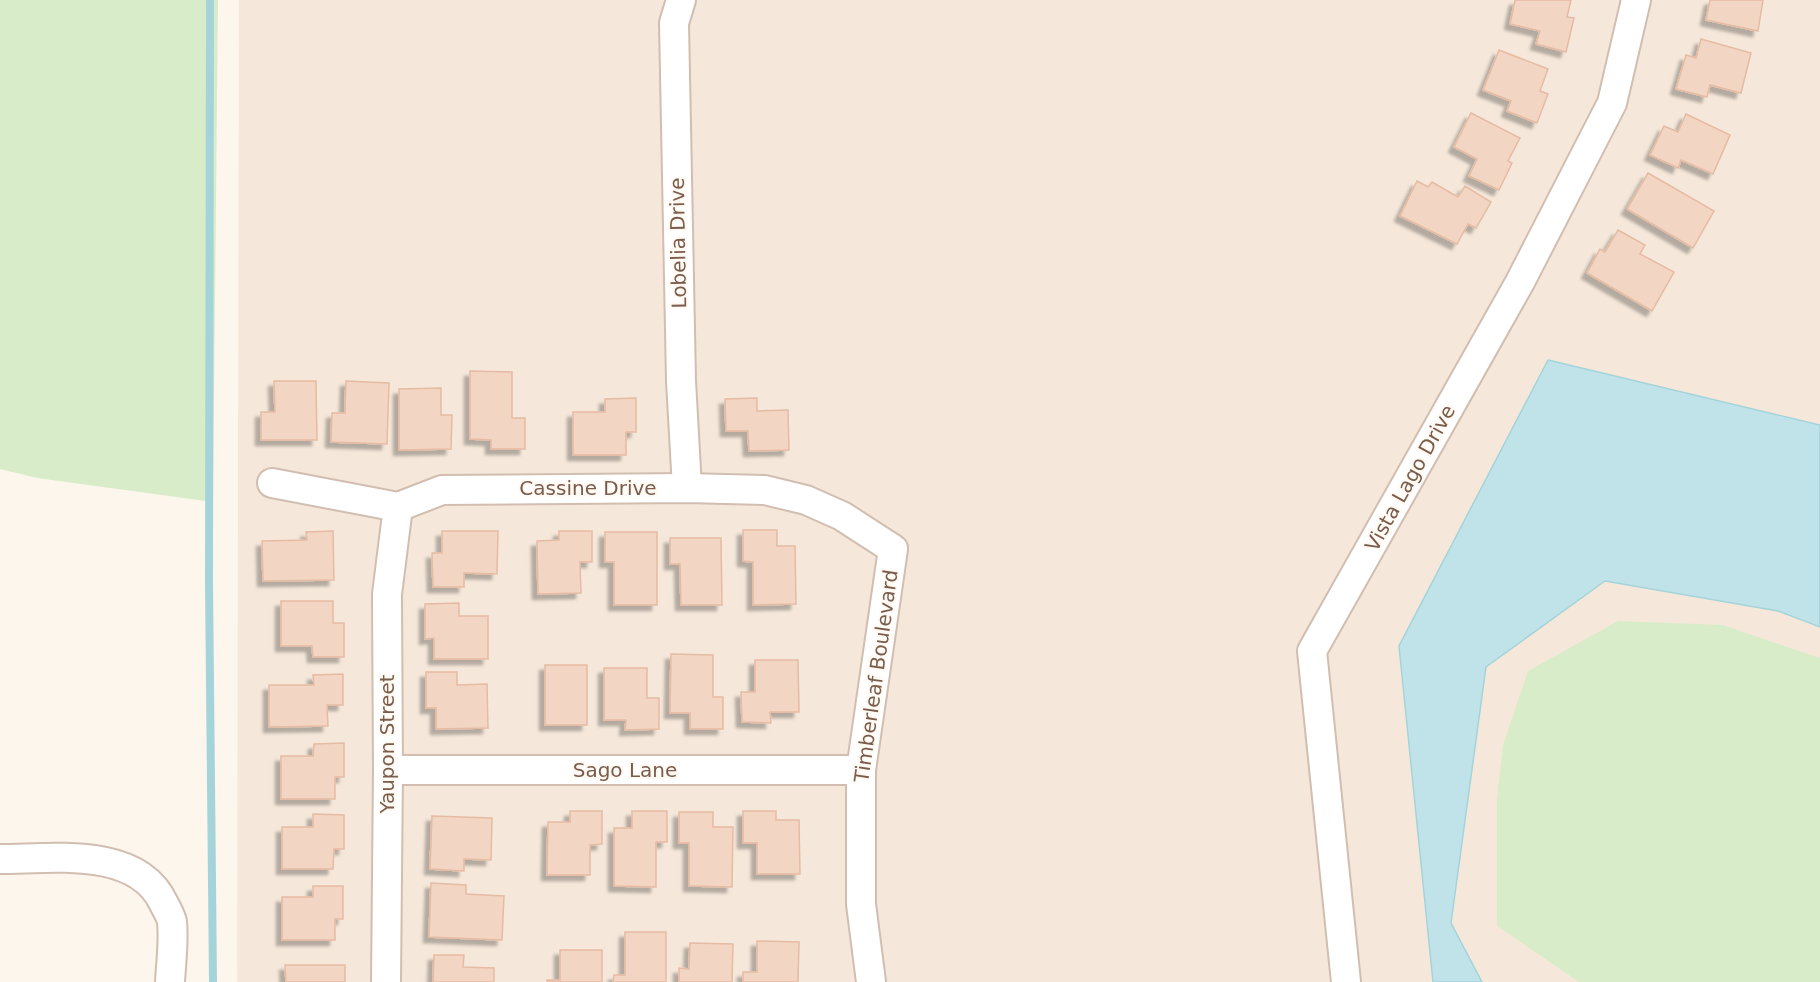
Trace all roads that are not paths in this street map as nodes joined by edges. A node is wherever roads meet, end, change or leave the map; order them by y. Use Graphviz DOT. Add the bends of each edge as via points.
graph roads {
  1 [pos="681,0"];
  2 [pos="1636,0"];
  3 [pos="272,483"];
  4 [pos="687,488"];
  5 [pos="398,507"];
  6 [pos="893,549"];
  7 [pos="388,770"];
  8 [pos="861,770"];
  9 [pos="0,860"];
  10 [pos="170,982"];
  11 [pos="386,982"];
  12 [pos="871,982"];
  13 [pos="1346,982"];
  1 -- 4 [label="street, Lobelia Drive" via="674,34"];
  2 -- 13 [label="street, Vista Lago Drive" via="1612,103 1520,282 1312,651"];
  3 -- 5 [label="street"];
  4 -- 5 [label="street, Cassine Drive" via="442,490"];
  4 -- 6 [label="street, Cassine Drive" via="765,490 806,500 842,516"];
  5 -- 7 [label="street, Yaupon Street" via="387,594"];
  6 -- 8 [label="street, Timberleaf Boulevard"];
  7 -- 8 [label="street, Sago Lane"];
  7 -- 11 [label="street, Yaupon Street"];
  8 -- 12 [label="street, Timberleaf Boulevard" via="861,904"];
  9 -- 10 [label="street" via="96,860 122,865 145,879 158,892 172,921"];
}
